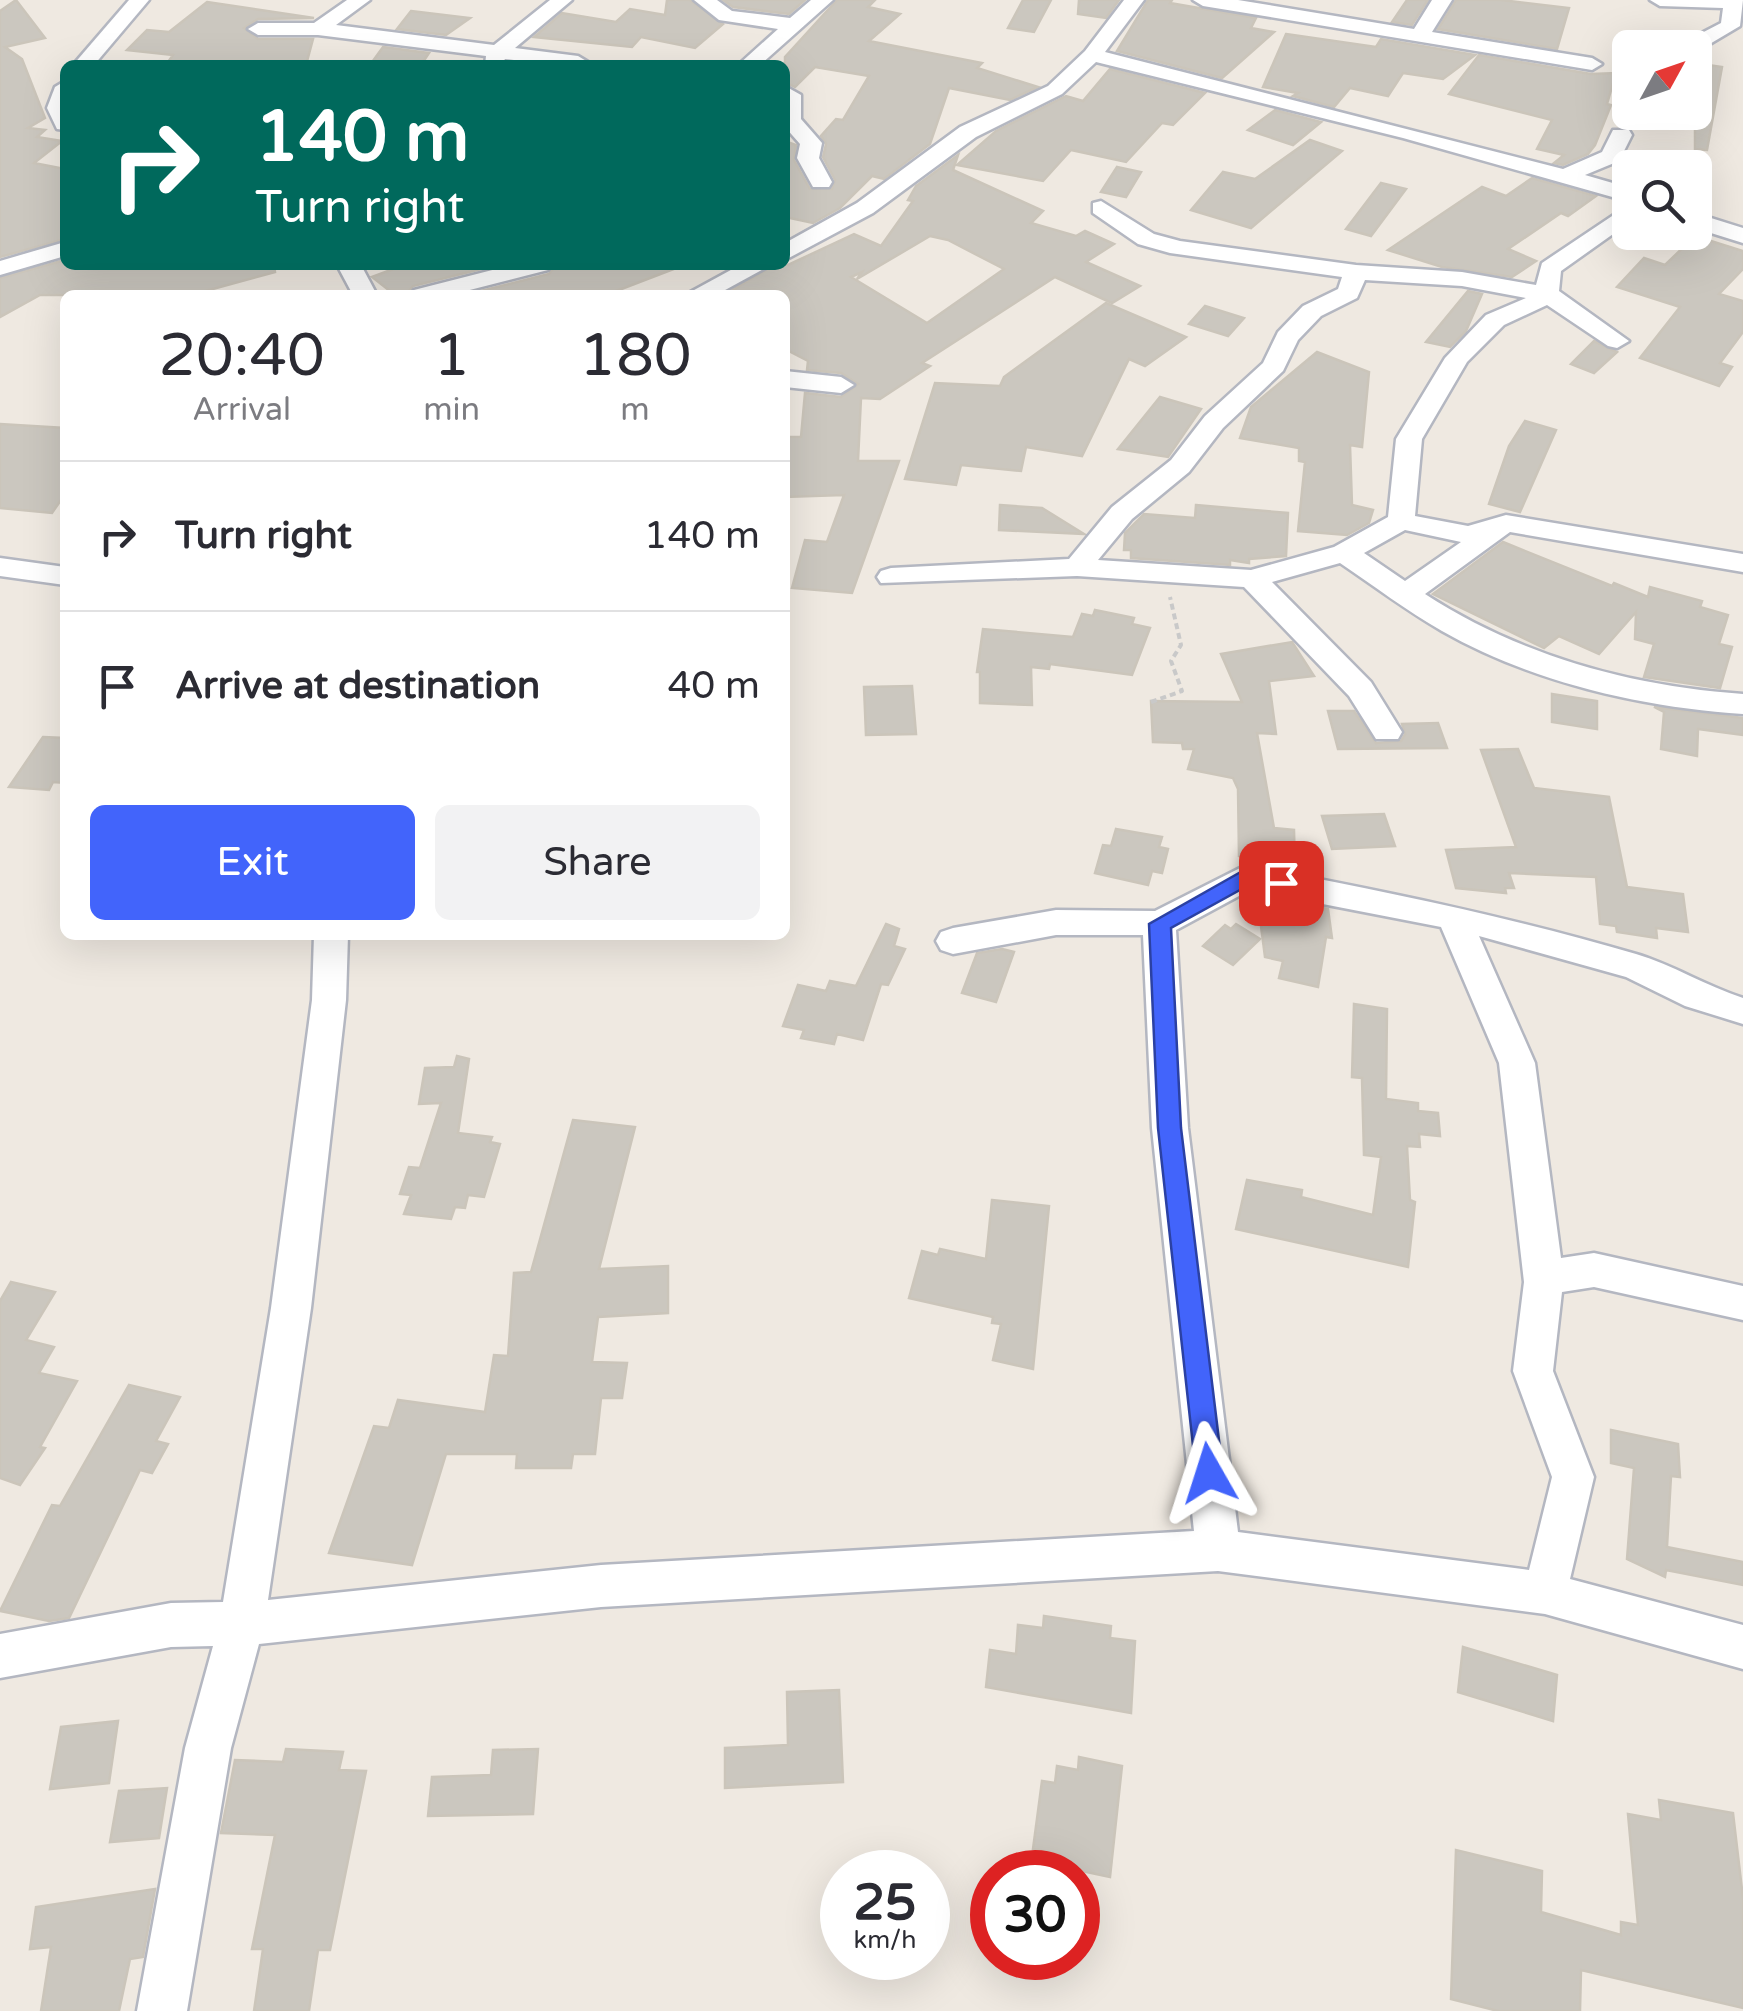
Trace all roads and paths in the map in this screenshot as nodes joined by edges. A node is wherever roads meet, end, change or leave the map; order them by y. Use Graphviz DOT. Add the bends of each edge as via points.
graph roads {
  1 [pos="138,0"];
  2 [pos="360,0"];
  3 [pos="562,0"];
  4 [pos="704,0"];
  5 [pos="823,0"];
  6 [pos="1134,0"];
  7 [pos="1203,0"];
  8 [pos="1442,0"];
  9 [pos="1660,0"];
  10 [pos="1734,1"];
  11 [pos="796,25"];
  12 [pos="318,28"];
  13 [pos="258,30"];
  14 [pos="1422,34"];
  15 [pos="1712,36"];
  16 [pos="1092,55"];
  17 [pos="495,58"];
  18 [pos="87,60"];
  19 [pos="536,60"];
  20 [pos="754,60"];
  21 [pos="1592,64"];
  22 [pos="790,94"];
  23 [pos="790,120"];
  24 [pos="790,120"];
  25 [pos="1622,135"];
  26 [pos="1563,177"];
  27 [pos="821,182"];
  28 [pos="1612,190"];
  29 [pos="1101,208"];
  30 [pos="1612,224"];
  31 [pos="1712,226"];
  32 [pos="1743,236"];
  33 [pos="790,250"];
  34 [pos="60,251"];
  35 [pos="0,268"];
  36 [pos="520,270"];
  37 [pos="749,270"];
  38 [pos="1356,272"];
  39 [pos="442,290"];
  40 [pos="707,290"];
  41 [pos="1537,301"];
  42 [pos="1578,339"];
  43 [pos="1616,340"];
  44 [pos="790,380"];
  45 [pos="841,385"];
  46 [pos="1401,521"];
  47 [pos="1491,534"];
  48 [pos="1344,553"];
  49 [pos="1741,556"];
  50 [pos="0,567"];
  51 [pos="1077,567"];
  52 [pos="1165,574"];
  53 [pos="60,575"];
  54 [pos="891,577"];
  55 [pos="1252,579"];
  56 [pos="1406,594"];
  57 [pos="1151,702"];
  58 [pos="1743,704"];
  59 [pos="1387,732"];
  60 [pos="1454,917"];
  61 [pos="1160,924"];
  62 [pos="331,940"];
  63 [pos="954,941"];
  64 [pos="1743,1011"];
  65 [pos="1544,1282"];
  66 [pos="1743,1303"];
  67 [pos="1218,1550"];
  68 [pos="1545,1593"];
  69 [pos="242,1624"];
  70 [pos="1743,1646"];
  71 [pos="0,1656"];
  72 [pos="162,2011"];
  1 -- 18 [label="street"];
  2 -- 12 [label="street"];
  3 -- 17 [label="street"];
  4 -- 11 [label="street" via="726,16"];
  5 -- 11 [label="street"];
  6 -- 16 [label="street"];
  7 -- 14 [label="street"];
  8 -- 14 [label="street"];
  9 -- 10 [label="street"];
  10 -- 15 [label="street" via="1730,26"];
  11 -- 20 [label="street"];
  12 -- 13 [label="street"];
  12 -- 17 [label="street"];
  14 -- 21 [label="street"];
  16 -- 26 [label="street" via="1410,132"];
  16 -- 33 [label="street" via="1055,90 968,132 865,208"];
  17 -- 19 [label="street"];
  22 -- 23 [label="street"];
  24 -- 27 [label="street" via="811,143 808,158"];
  25 -- 26 [label="street" via="1611,156"];
  26 -- 28 [label="street"];
  29 -- 38 [label="street" via="1146,239 1178,248"];
  30 -- 41 [label="street" via="1550,268"];
  31 -- 32 [label="street"];
  34 -- 35 [label="street"];
  36 -- 39 [label="street"];
  37 -- 40 [label="street"];
  38 -- 41 [label="street" via="1446,277"];
  38 -- 51 [label="street" via="1349,293 1312,311 1287,337 1274,366 1214,422 1180,466 1122,512"];
  41 -- 42 [label="street"];
  41 -- 43 [label="street"];
  41 -- 46 [label="street" via="1495,320 1456,358 1409,440"];
  44 -- 45 [label="street"];
  46 -- 47 [label="street" via="1460,535"];
  46 -- 48 [label="street"];
  47 -- 49 [label="street" via="1506,523"];
  47 -- 56 [label="street"];
  48 -- 55 [label="street"];
  48 -- 56 [label="street"];
  50 -- 53 [label="street"];
  51 -- 52 [label="street"];
  51 -- 54 [label="street"];
  52 -- 55 [label="street"];
  52 -- 57 [label="path" via="1181,645 1171,661 1182,691"];
  55 -- 59 [label="street" via="1360,689"];
  56 -- 58 [label="street" via="1455,626 1530,660"];
  60 -- 61 [label="street" via="1246,877"];
  60 -- 64 [label="street" via="1636,967"];
  60 -- 65 [label="street" via="1516,1063"];
  61 -- 63 [label="street" via="1105,916"];
  61 -- 67 [label="street" via="1170,1128"];
  62 -- 69 [label="street" via="291,1308"];
  65 -- 66 [label="street" via="1594,1270"];
  65 -- 68 [label="street" via="1534,1371 1573,1477"];
  67 -- 68 [label="street"];
  67 -- 69 [label="street" via="601,1586"];
  68 -- 70 [label="street"];
  69 -- 71 [label="street" via="171,1625"];
  69 -- 72 [label="street" via="208,1748"];
}
